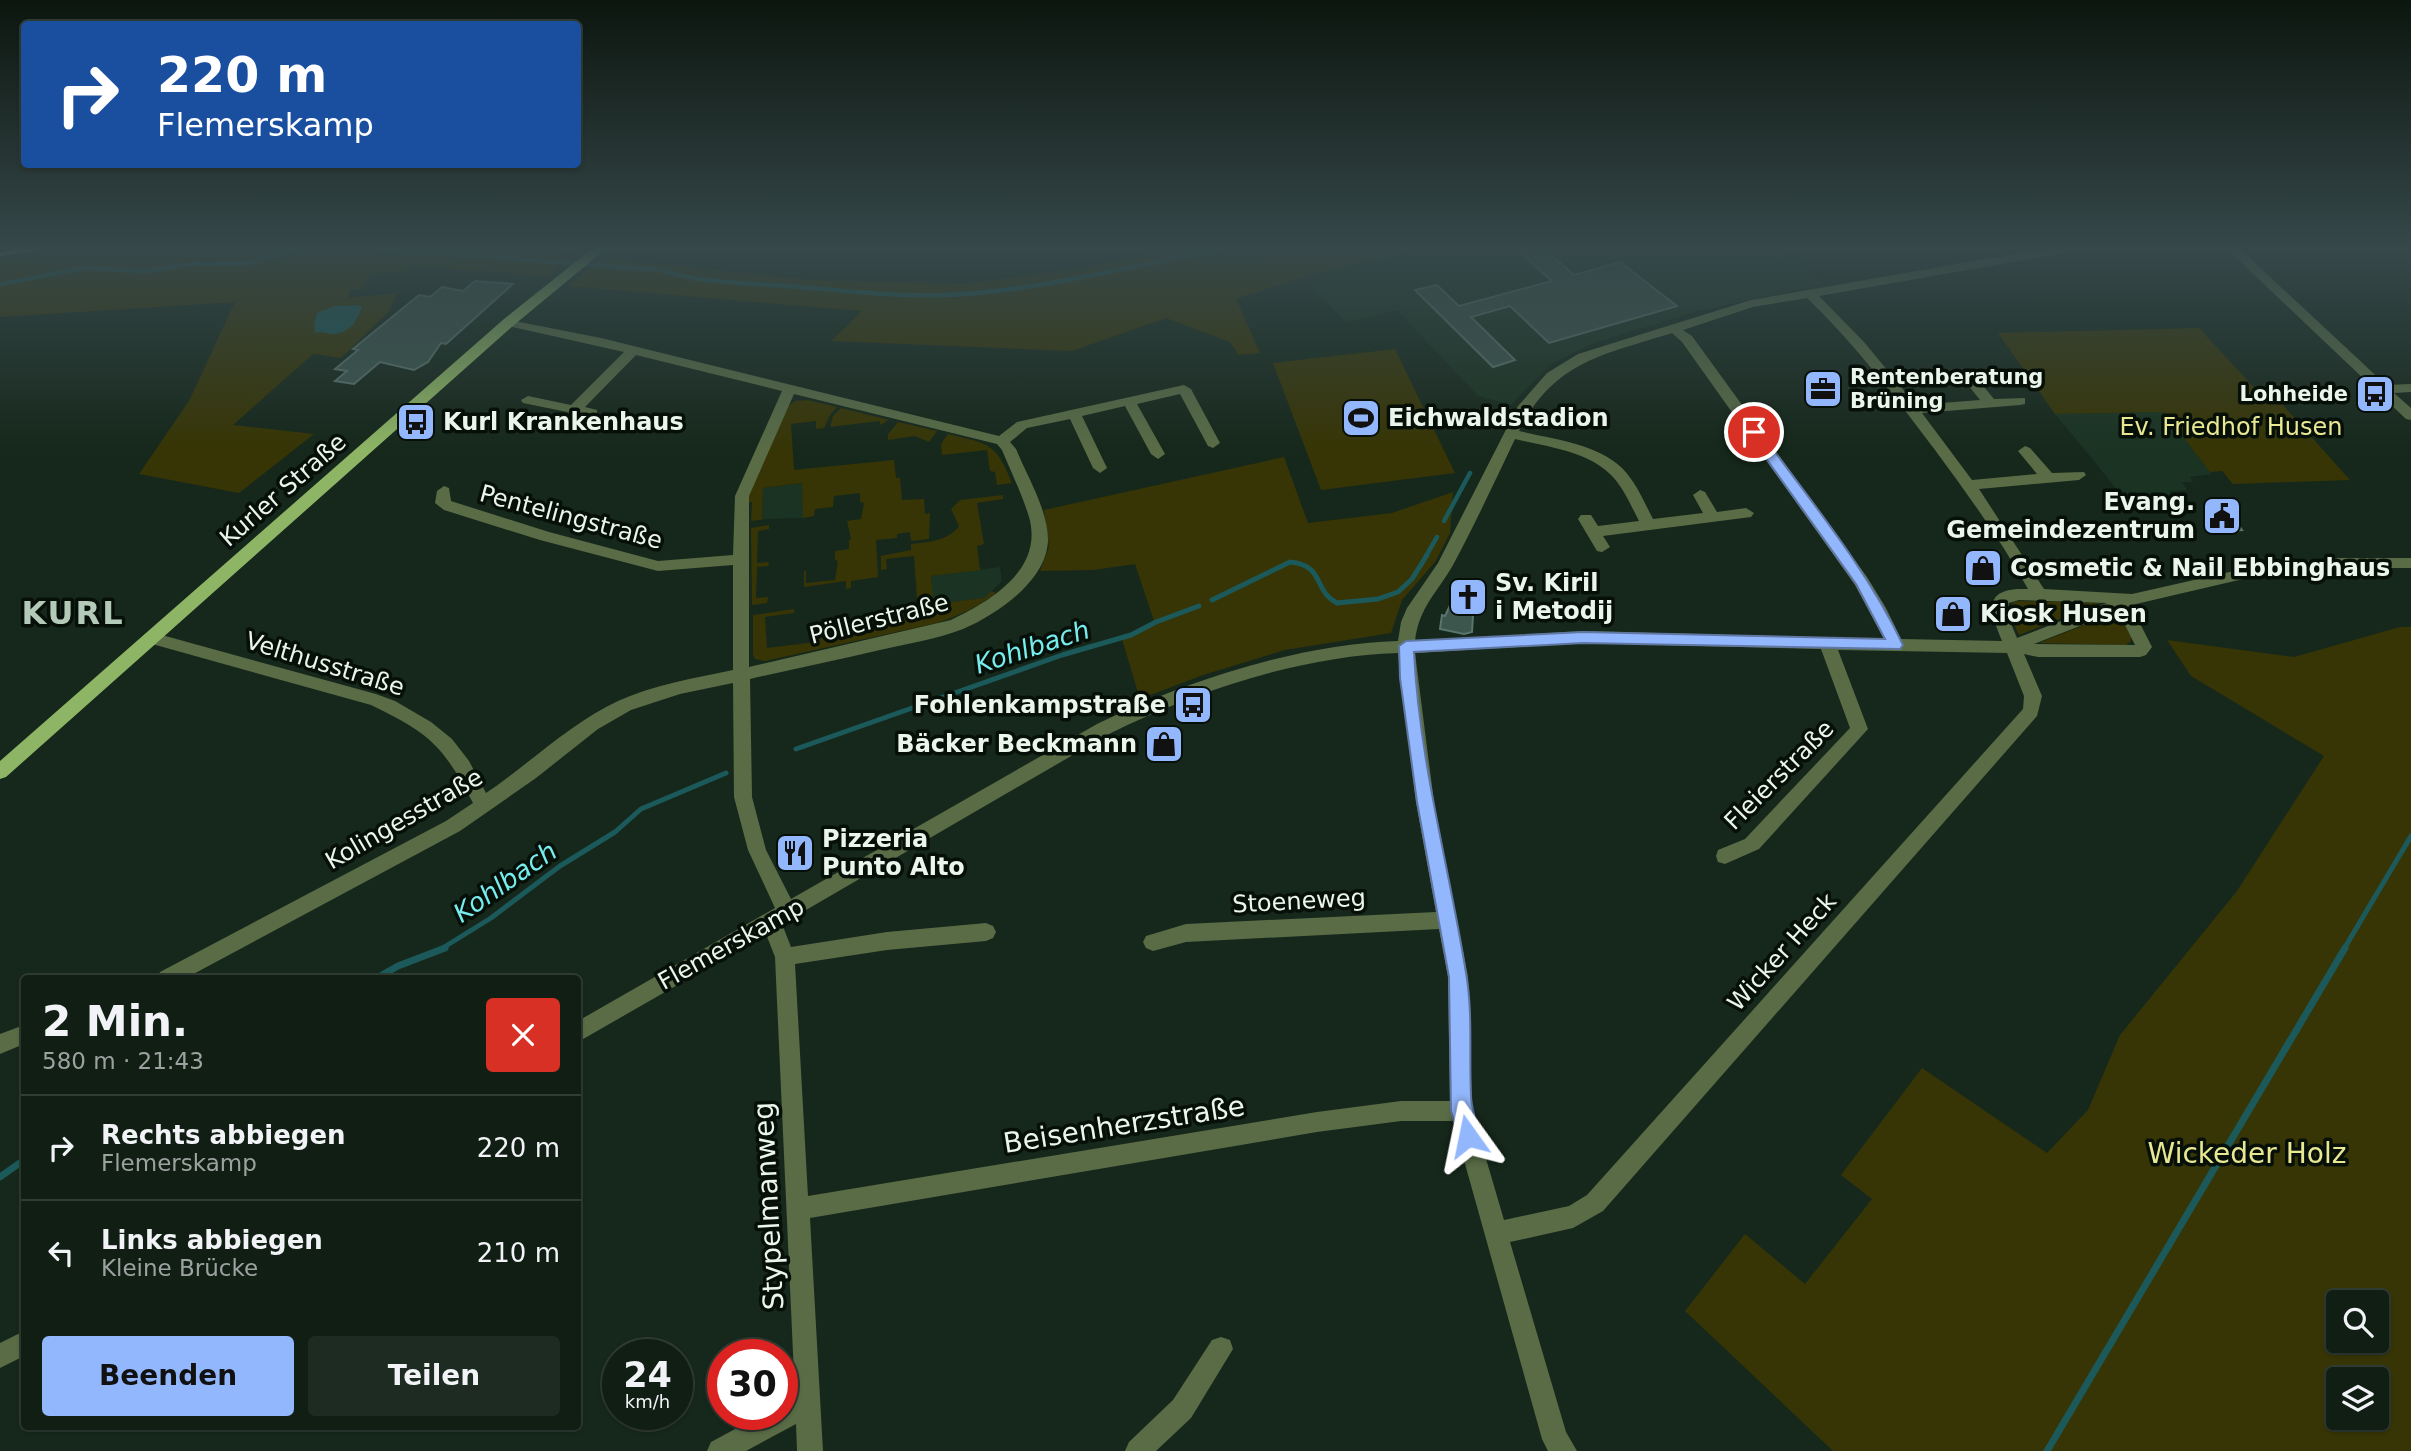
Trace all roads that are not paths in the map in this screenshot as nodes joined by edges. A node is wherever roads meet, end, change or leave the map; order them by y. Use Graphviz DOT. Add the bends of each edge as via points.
graph roads {
  1 [pos="517,316"];
  2 [pos="1713,316"];
  3 [pos="1833,316"];
  4 [pos="2305,316"];
  5 [pos="509,322"];
  6 [pos="1673,328"];
  7 [pos="633,350"];
  8 [pos="1149,378"];
  9 [pos="1972,380"];
  10 [pos="2411,388"];
  11 [pos="2383,389"];
  12 [pos="789,390"];
  13 [pos="1158,395"];
  14 [pos="528,400"];
  15 [pos="1129,401"];
  16 [pos="2020,401"];
  17 [pos="1991,404"];
  18 [pos="575,410"];
  19 [pos="1912,410"];
  20 [pos="592,413"];
  21 [pos="1074,413"];
  22 [pos="2411,415"];
  23 [pos="1512,434"];
  24 [pos="1002,441"];
  25 [pos="1213,443"];
  26 [pos="2025,450"];
  27 [pos="1158,454"];
  28 [pos="1100,468"];
  29 [pos="2079,475"];
  30 [pos="2048,478"];
  31 [pos="1969,485"];
  32 [pos="444,491"];
  33 [pos="1700,495"];
  34 [pos="1746,513"];
  35 [pos="1713,517"];
  36 [pos="1649,525"];
  37 [pos="1602,547"];
  38 [pos="741,559"];
  39 [pos="2411,564"];
  40 [pos="2039,594"];
  41 [pos="2127,601"];
  42 [pos="151,638"];
  43 [pos="1827,643"];
  44 [pos="1895,645"];
  45 [pos="1406,646"];
  46 [pos="2012,646"];
  47 [pos="741,675"];
  48 [pos="0,772"];
  49 [pos="484,806"];
  50 [pos="1725,856"];
  51 [pos="779,916"];
  52 [pos="1449,920"];
  53 [pos="986,932"];
  54 [pos="1153,942"];
  55 [pos="785,957"];
  56 [pos="173,975"];
  57 [pos="581,1030"];
  58 [pos="21,1036"];
  59 [pos="0,1044"];
  60 [pos="1461,1111"];
  61 [pos="798,1209"];
  62 [pos="1496,1233"];
  63 [pos="21,1345"];
  64 [pos="1221,1349"];
  65 [pos="0,1356"];
  66 [pos="809,1403"];
  67 [pos="1555,1447"];
  68 [pos="720,1451"];
  69 [pos="810,1451"];
  70 [pos="1138,1451"];
  1 -- 5 [label="main road, Kurler Straße"];
  2 -- 6 [label="street"];
  3 -- 19 [label="street"];
  4 -- 11 [label="street"];
  5 -- 7 [label="street"];
  5 -- 42 [label="main road, Kurler Straße"];
  6 -- 23 [label="street" via="1567,364 1525,405"];
  6 -- 44 [label="street" via="1704,361 1861,581"];
  7 -- 12 [label="street"];
  7 -- 18 [label="street"];
  8 -- 13 [label="street"];
  9 -- 17 [label="street"];
  10 -- 11 [label="street"];
  11 -- 22 [label="street"];
  12 -- 24 [label="street"];
  12 -- 38 [label="street" via="742,496"];
  13 -- 15 [label="street"];
  13 -- 25 [label="street" via="1184,389"];
  14 -- 18 [label="street"];
  15 -- 21 [label="street"];
  15 -- 27 [label="street"];
  16 -- 17 [label="street"];
  17 -- 19 [label="street"];
  18 -- 20 [label="street"];
  19 -- 31 [label="street"];
  21 -- 24 [label="street" via="1022,425"];
  21 -- 28 [label="street"];
  23 -- 36 [label="street" via="1611,466"];
  23 -- 45 [label="street" via="1445,565 1415,608"];
  24 -- 47 [label="street, Pöllerstraße" via="1037,517 1040,541 1032,566 1001,600 956,625"];
  26 -- 30 [label="street"];
  29 -- 30 [label="street"];
  30 -- 31 [label="street"];
  31 -- 40 [label="street" via="2019,556"];
  32 -- 38 [label="street, Pentelingstraße" via="443,503 449,506 658,566"];
  33 -- 35 [label="street"];
  34 -- 35 [label="street"];
  35 -- 36 [label="street"];
  36 -- 37 [label="street" via="1590,526"];
  38 -- 47 [label="street"];
  39 -- 41 [label="street, Flemerskamp" via="2284,566"];
  40 -- 41 [label="street, Flemerskamp" via="2113,596"];
  40 -- 46 [label="street, Flemerskamp" via="2019,594 2001,601 1999,614"];
  41 -- 46 [label="street, Flemerskamp"];
  41 -- 46 [label="street, Flemerskamp" via="2143,641 2140,651 2038,651"];
  42 -- 48 [label="main road, Kurler Straße"];
  42 -- 49 [label="street, Velthusstraße" via="398,710 448,744"];
  43 -- 44 [label="street, Flemerskamp"];
  43 -- 45 [label="street, Flemerskamp" via="1583,637"];
  43 -- 50 [label="street, Fleierstraße" via="1859,729 1752,844"];
  44 -- 46 [label="street, Flemerskamp"];
  45 -- 51 [label="street, Flemerskamp" via="1292,661 1142,710 1007,782"];
  45 -- 52 [label="street" via="1425,802"];
  46 -- 62 [label="street, Wicker Heck" via="2034,696 2031,710 1595,1203 1573,1217"];
  47 -- 49 [label="street, Kolingesstraße" via="625,705 592,724"];
  47 -- 51 [label="street" via="746,816"];
  49 -- 56 [label="street, Kolingesstraße"];
  51 -- 55 [label="street, Stypelmanweg"];
  51 -- 57 [label="street, Flemerskamp"];
  52 -- 54 [label="street, Stoeneweg" via="1186,933"];
  52 -- 60 [label="street" via="1458,977"];
  53 -- 55 [label="street"];
  55 -- 61 [label="street, Stypelmanweg"];
  58 -- 59 [label="street"];
  60 -- 61 [label="street, Beisenherzstraße" via="1401,1111 1317,1122"];
  60 -- 62 [label="street"];
  61 -- 66 [label="street, Stypelmanweg"];
  62 -- 67 [label="street"];
  63 -- 65 [label="street"];
  64 -- 70 [label="street" via="1181,1409"];
  66 -- 68 [label="street"];
  66 -- 69 [label="street, Stypelmanweg"];
}
